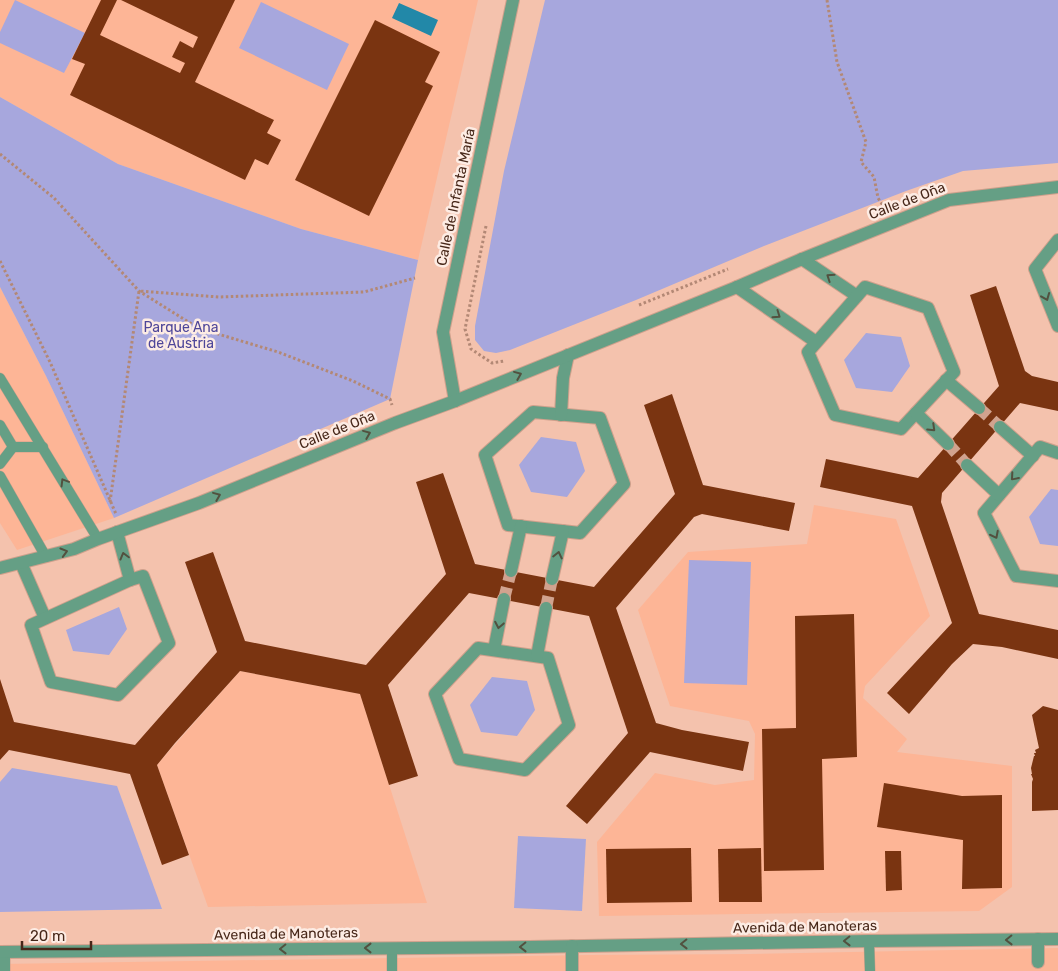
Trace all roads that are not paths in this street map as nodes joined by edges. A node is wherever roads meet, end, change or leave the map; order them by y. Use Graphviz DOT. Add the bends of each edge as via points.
graph roads {
  1 [pos="513,0"];
  2 [pos="1058,187"];
  3 [pos="1058,240"];
  4 [pos="802,259"];
  5 [pos="737,287"];
  6 [pos="857,296"];
  7 [pos="1058,326"];
  8 [pos="816,342"];
  9 [pos="568,355"];
  10 [pos="0,378"];
  11 [pos="946,380"];
  12 [pos="455,401"];
  13 [pos="979,408"];
  14 [pos="916,413"];
  15 [pos="561,414"];
  16 [pos="0,425"];
  17 [pos="1000,427"];
  18 [pos="948,444"];
  19 [pos="13,447"];
  20 [pos="43,447"];
  21 [pos="1058,453"];
  22 [pos="1033,456"];
  23 [pos="0,464"];
  24 [pos="967,465"];
  25 [pos="0,476"];
  26 [pos="999,495"];
  27 [pos="521,526"];
  28 [pos="563,531"];
  29 [pos="117,532"];
  30 [pos="98,539"];
  31 [pos="46,557"];
  32 [pos="21,563"];
  33 [pos="0,568"];
  34 [pos="511,571"];
  35 [pos="130,580"];
  36 [pos="552,580"];
  37 [pos="1058,581"];
  38 [pos="504,599"];
  39 [pos="546,608"];
  40 [pos="45,618"];
  41 [pos="494,650"];
  42 [pos="537,656"];
  43 [pos="1038,939"];
  44 [pos="1058,939"];
  45 [pos="869,941"];
  46 [pos="572,946"];
  47 [pos="392,948"];
  48 [pos="3,952"];
  49 [pos="1038,962"];
  50 [pos="5,971"];
  51 [pos="392,971"];
  52 [pos="572,971"];
  53 [pos="870,971"];
  1 -- 12 [label="street, Calle de Infanta María" via="443,332"];
  2 -- 4 [label="street, Calle de Oña" via="949,200"];
  3 -- 7 [label="street, one-way" via="1035,269"];
  4 -- 5 [label="street, Calle de Oña"];
  6 -- 4 [label="street, one-way"];
  5 -- 8 [label="street, one-way"];
  5 -- 9 [label="street, Calle de Oña"];
  6 -- 8 [label="street"];
  6 -- 11 [label="street" via="864,287 928,308 954,372"];
  8 -- 14 [label="street" via="808,352 835,415 901,429"];
  12 -- 9 [label="street, Calle de Oña, one-way"];
  9 -- 15 [label="street"];
  10 -- 20 [label="lane"];
  11 -- 13 [label="street"];
  11 -- 14 [label="street"];
  29 -- 12 [label="street, Calle de Oña, one-way" via="199,503"];
  14 -- 18 [label="street, one-way"];
  15 -- 27 [label="street" via="533,412 485,455 508,525"];
  15 -- 28 [label="street" via="600,418 624,484 580,533"];
  16 -- 19 [label="lane"];
  17 -- 22 [label="street"];
  19 -- 20 [label="lane"];
  19 -- 23 [label="lane"];
  30 -- 20 [label="lane, one-way"];
  21 -- 22 [label="street" via="1040,447"];
  22 -- 26 [label="street, one-way"];
  24 -- 26 [label="street"];
  25 -- 31 [label="lane"];
  26 -- 37 [label="street, one-way" via="984,513 1016,576"];
  27 -- 28 [label="street"];
  27 -- 34 [label="street"];
  36 -- 28 [label="street, one-way"];
  29 -- 30 [label="street, Calle de Oña"];
  35 -- 29 [label="street, one-way"];
  31 -- 30 [label="street, Calle de Oña, one-way"];
  31 -- 32 [label="street, Calle de Oña"];
  32 -- 33 [label="street, Calle de Oña"];
  32 -- 40 [label="street"];
  35 -- 40 [label="street"];
  35 -- 40 [label="street" via="143,576 169,643 118,695 51,682 30,625"];
  38 -- 41 [label="street, one-way"];
  39 -- 42 [label="street"];
  41 -- 42 [label="street"];
  41 -- 42 [label="street" via="478,648 435,694 459,759 525,770 569,725 548,658"];
  43 -- 44 [label="street, Avenida de Manoteras"];
  43 -- 45 [label="street, Avenida de Manoteras, one-way"];
  43 -- 49 [label="street"];
  45 -- 46 [label="street, Avenida de Manoteras, one-way"];
  45 -- 53 [label="lane"];
  46 -- 47 [label="street, Avenida de Manoteras, one-way"];
  46 -- 52 [label="street"];
  47 -- 48 [label="street, Avenida de Manoteras, one-way"];
  47 -- 51 [label="lane"];
  48 -- 50 [label="lane"];
}
